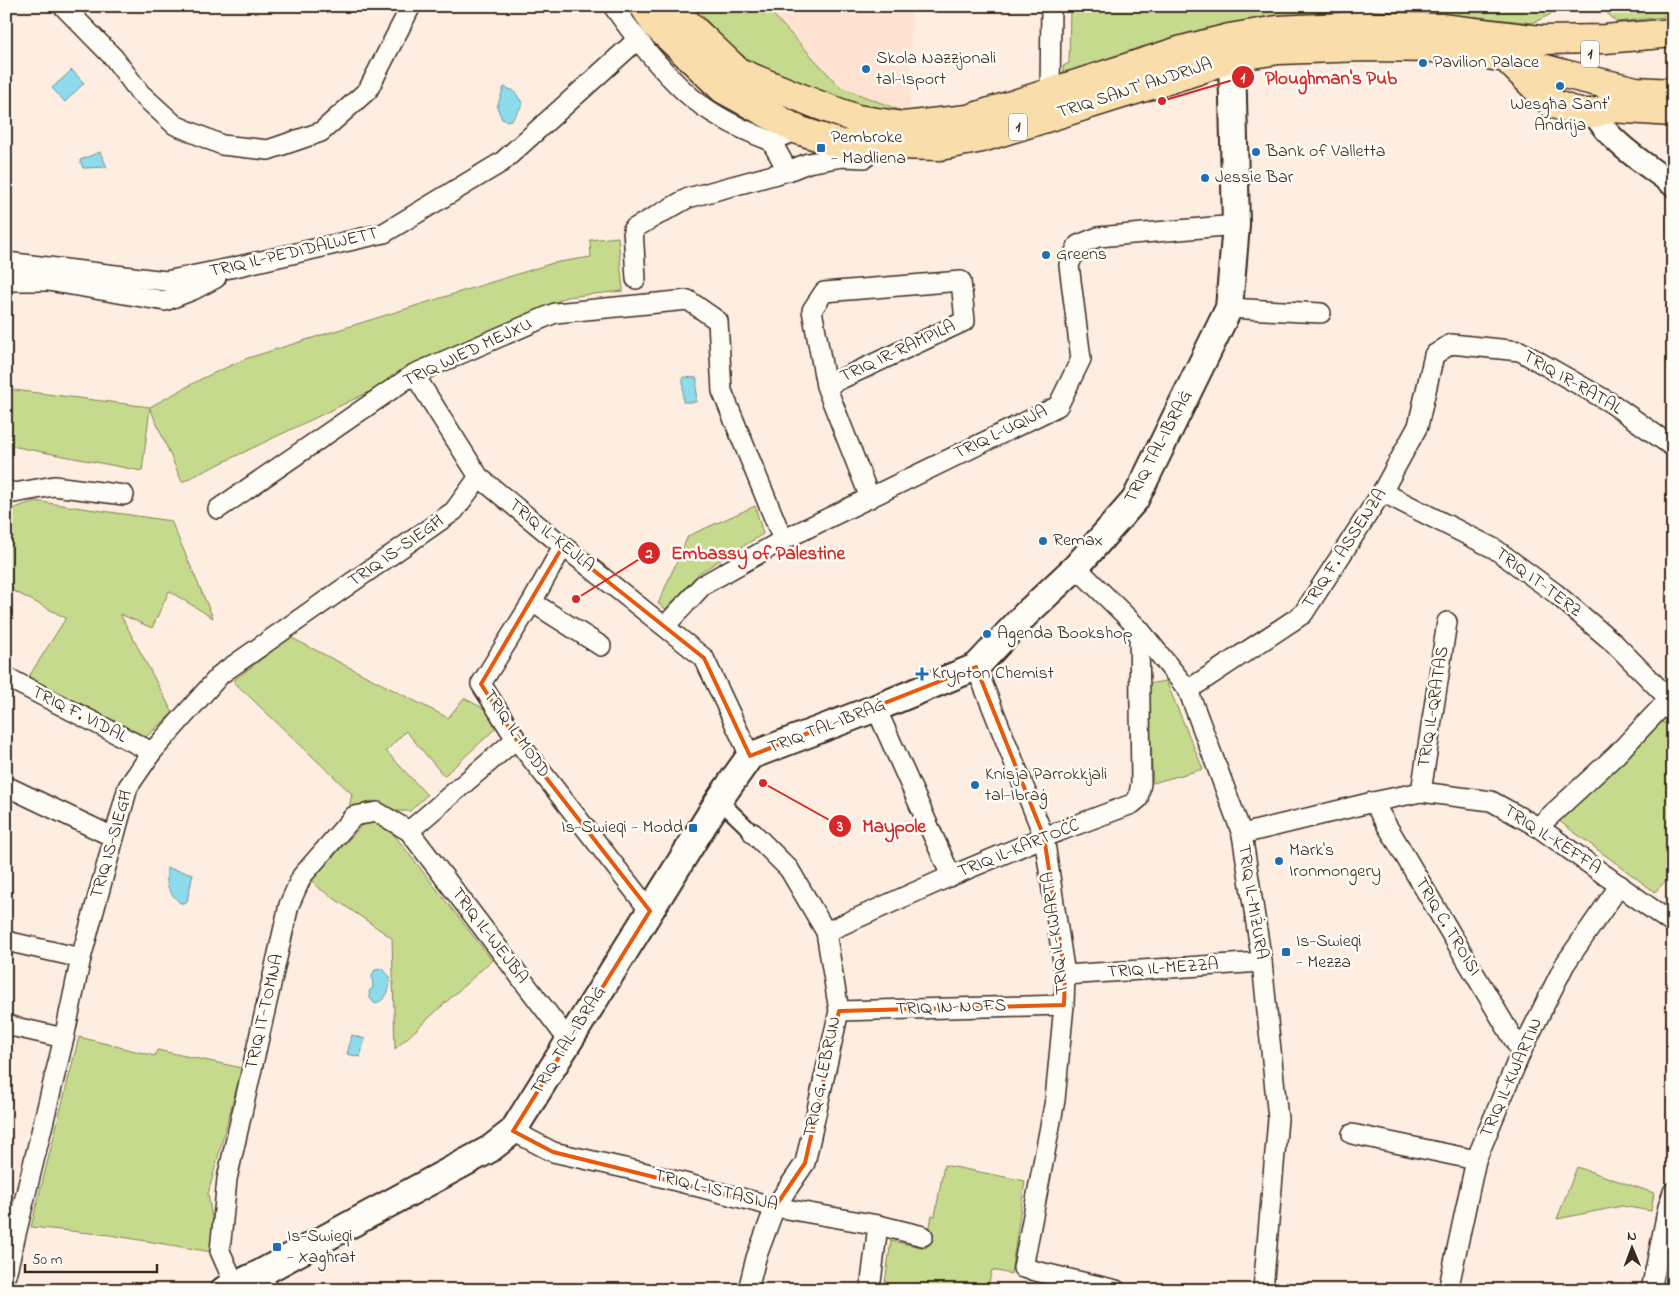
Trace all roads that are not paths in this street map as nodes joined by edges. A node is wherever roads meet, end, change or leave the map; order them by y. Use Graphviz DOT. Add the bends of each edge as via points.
graph roads {
  1 [pos="63,6"];
  2 [pos="411,6"];
  3 [pos="613,6"];
  4 [pos="644,6"];
  5 [pos="672,6"];
  6 [pos="1051,6"];
  7 [pos="1362,16"];
  8 [pos="1673,33"];
  9 [pos="637,40"];
  10 [pos="1673,46"];
  11 [pos="1508,47"];
  12 [pos="1232,57"];
  13 [pos="1673,93"];
  14 [pos="1050,94"];
  15 [pos="1594,112"];
  16 [pos="1673,112"];
  17 [pos="798,130"];
  18 [pos="771,141"];
  19 [pos="940,146"];
  20 [pos="788,171"];
  21 [pos="1673,185"];
  22 [pos="1236,225"];
  23 [pos="6,262"];
  24 [pos="235,268"];
  25 [pos="636,279"];
  26 [pos="6,281"];
  27 [pos="1229,308"];
  28 [pos="1321,313"];
  29 [pos="1434,355"];
  30 [pos="414,374"];
  31 [pos="826,386"];
  32 [pos="1673,447"];
  33 [pos="479,477"];
  34 [pos="6,490"];
  35 [pos="1382,492"];
  36 [pos="124,494"];
  37 [pos="870,498"];
  38 [pos="218,509"];
  39 [pos="783,540"];
  40 [pos="563,546"];
  41 [pos="1076,567"];
  42 [pos="532,602"];
  43 [pos="1447,622"];
  44 [pos="665,626"];
  45 [pos="1139,629"];
  46 [pos="601,646"];
  47 [pos="976,667"];
  48 [pos="6,677"];
  49 [pos="1188,690"];
  50 [pos="1671,701"];
  51 [pos="876,708"];
  52 [pos="516,739"];
  53 [pos="152,752"];
  54 [pos="750,756"];
  55 [pos="6,786"];
  56 [pos="1421,792"];
  57 [pos="720,800"];
  58 [pos="1373,802"];
  59 [pos="1538,827"];
  60 [pos="409,831"];
  61 [pos="753,833"];
  62 [pos="1242,834"];
  63 [pos="113,837"];
  64 [pos="1044,837"];
  65 [pos="951,876"];
  66 [pos="1620,885"];
  67 [pos="650,911"];
  68 [pos="1673,924"];
  69 [pos="826,932"];
  70 [pos="6,941"];
  71 [pos="81,958"];
  72 [pos="1262,962"];
  73 [pos="1065,975"];
  74 [pos="1064,1005"];
  75 [pos="838,1011"];
  76 [pos="6,1026"];
  77 [pos="64,1038"];
  78 [pos="569,1041"];
  79 [pos="1521,1052"];
  80 [pos="513,1131"];
  81 [pos="1352,1134"];
  82 [pos="1476,1160"];
  83 [pos="1673,1192"];
  84 [pos="775,1207"];
  85 [pos="878,1225"];
  86 [pos="923,1236"];
  87 [pos="6,1276"];
  88 [pos="247,1285"];
  89 [pos="748,1290"];
  90 [pos="870,1290"];
  91 [pos="1116,1290"];
  92 [pos="1263,1290"];
  93 [pos="1450,1290"];
  94 [pos="1651,1290"];
  1 -- 2 [label="street" via="114,58 140,93 175,125 222,145 268,150 320,132 368,90"];
  3 -- 9 [label="street"];
  4 -- 17 [label="highway, TRIQ SANT' ANDRIJA / 1" via="656,25 723,89"];
  5 -- 14 [label="highway, TRIQ SANT' ANDRIJA / 1" via="738,72 857,119 903,126 968,119"];
  6 -- 14 [label="street"];
  7 -- 11 [label="highway, TRIQ SANT' ANDRIJA / 1" via="1441,28"];
  7 -- 14 [label="highway, TRIQ SANT' ANDRIJA / 1" via="1229,38 1182,50"];
  8 -- 11 [label="highway, TRIQ SANT' ANDRIJA / 1" via="1541,40"];
  9 -- 18 [label="street" via="692,98 714,114"];
  9 -- 24 [label="street, TRIQ IL-PEDIDALWETT" via="502,162 384,233"];
  10 -- 11 [label="highway, 1" via="1590,54"];
  11 -- 12 [label="highway, TRIQ SANT' ANDRIJA / 1" via="1279,50"];
  11 -- 13 [label="highway, TRIQ SANT' ANDRIJA / 1" via="1564,74 1636,91"];
  11 -- 15 [label="highway" via="1547,99 1578,113"];
  12 -- 19 [label="highway, TRIQ SANT' ANDRIJA / 1" via="982,138"];
  12 -- 22 [label="main road, TRIQ TAL-IBRAĠ"];
  15 -- 16 [label="highway" via="1611,108"];
  15 -- 21 [label="street" via="1610,136"];
  17 -- 18 [label="street"];
  17 -- 19 [label="highway, TRIQ SANT' ANDRIJA / 1" via="841,144"];
  18 -- 20 [label="street"];
  19 -- 20 [label="street" via="896,158 843,157 808,163"];
  20 -- 25 [label="street" via="688,198 633,229"];
  22 -- 27 [label="main road, TRIQ TAL-IBRAĠ"];
  22 -- 37 [label="street, TRIQ L-UQIJA" via="1098,237 1078,245 1070,265 1081,359 1058,406"];
  23 -- 24 [label="street, TRIQ IL-PEDIDALWETT" via="166,281"];
  24 -- 26 [label="street" via="165,301 48,281"];
  27 -- 28 [label="street"];
  27 -- 41 [label="main road, TRIQ TAL-IBRAĠ" via="1135,500"];
  29 -- 32 [label="street, TRIQ IR-RATAL" via="1451,344 1520,351 1611,403"];
  29 -- 35 [label="street, TRIQ F. ASSENZA" via="1418,426"];
  30 -- 33 [label="street, TRIQ IL-KEJLA"];
  30 -- 38 [label="street, TRIQ WIED MEJXU"];
  30 -- 39 [label="street, TRIQ WIED MEJXU" via="555,312 688,300 718,321 722,390"];
  31 -- 31 [label="street, TRIQ IR-RAMPILA" via="812,310 824,292 961,281 965,321"];
  31 -- 37 [label="street, TRIQ IR-RAMPILA"];
  33 -- 40 [label="street, TRIQ IL-KEJLA"];
  33 -- 53 [label="street, TRIQ IS-SIEGĦ" via="454,511 221,674"];
  34 -- 36 [label="street" via="14,493 54,486"];
  35 -- 49 [label="street, TRIQ F. ASSENZA" via="1303,614"];
  35 -- 50 [label="street, TRIQ IT-TERZ" via="1495,549 1555,593 1615,644"];
  37 -- 39 [label="street, TRIQ L-UQIJA"];
  39 -- 44 [label="street, TRIQ L-UQIJA" via="703,585"];
  40 -- 42 [label="street, TRIQ IL-MODD"];
  40 -- 44 [label="street, TRIQ IL-KEJLA"];
  41 -- 45 [label="street, TRIQ IL-MIŻURA"];
  41 -- 47 [label="main road, TRIQ TAL-IBRAĠ"];
  42 -- 46 [label="street"];
  42 -- 52 [label="street, TRIQ IL-MODD" via="481,684"];
  43 -- 56 [label="street, TRIQ IL-QRATAS"];
  44 -- 54 [label="street, TRIQ IL-KEJLA" via="704,658"];
  45 -- 49 [label="street, TRIQ IL-MIŻURA"];
  45 -- 64 [label="street, TRIQ IL-KARTOĊĊ" via="1141,783 1138,799"];
  47 -- 51 [label="main road, TRIQ TAL-IBRAĠ"];
  47 -- 64 [label="street, TRIQ IL-KWARTA"];
  48 -- 53 [label="street, TRIQ F. VIDAL"];
  49 -- 62 [label="street, TRIQ IL-MIŻURA"];
  50 -- 59 [label="street"];
  51 -- 54 [label="main road, TRIQ TAL-IBRAĠ"];
  51 -- 65 [label="street"];
  52 -- 60 [label="street"];
  52 -- 67 [label="street, TRIQ IL-MODD"];
  53 -- 63 [label="street, TRIQ IS-SIEGĦ" via="128,787"];
  54 -- 57 [label="main road, TRIQ TAL-IBRAĠ"];
  55 -- 63 [label="street"];
  56 -- 58 [label="street, TRIQ IL-KEFFA"];
  56 -- 59 [label="street, TRIQ IL-KEFFA" via="1491,802"];
  57 -- 61 [label="street, TRIQ G. LEBRUN"];
  57 -- 67 [label="main road, TRIQ TAL-IBRAĠ"];
  58 -- 62 [label="street, TRIQ IL-KEFFA"];
  58 -- 79 [label="street, TRIQ C. TROISI"];
  59 -- 66 [label="street, TRIQ IL-KEFFA"];
  60 -- 78 [label="street, TRIQ IL-WEJBA"];
  60 -- 88 [label="street, TRIQ IT-TOMNA" via="377,812 354,816 302,876 289,904 227,1179 220,1251"];
  61 -- 69 [label="street, TRIQ G. LEBRUN" via="789,869"];
  62 -- 72 [label="street, TRIQ IL-MIŻURA"];
  63 -- 71 [label="street, TRIQ IS-SIEGĦ"];
  64 -- 65 [label="street, TRIQ IL-KARTOĊĊ"];
  64 -- 73 [label="street, TRIQ IL-KWARTA"];
  65 -- 69 [label="street, TRIQ IL-KARTOĊĊ"];
  66 -- 68 [label="street, TRIQ IL-KEFFA"];
  66 -- 79 [label="street, TRIQ IL-KWARTIN" via="1565,964"];
  67 -- 78 [label="main road, TRIQ TAL-IBRAĠ"];
  69 -- 75 [label="street, TRIQ G. LEBRUN"];
  70 -- 71 [label="street"];
  71 -- 77 [label="street, TRIQ IS-SIEGĦ"];
  72 -- 73 [label="street, TRIQ IL-MEZZA"];
  72 -- 92 [label="street, TRIQ IL-MIŻURA" via="1278,1120"];
  73 -- 74 [label="street, TRIQ IL-KWARTA"];
  74 -- 75 [label="street, TRIQ IN-NOFS"];
  74 -- 91 [label="street, TRIQ IL-KWARTA" via="1055,1100 1023,1268"];
  75 -- 84 [label="street, TRIQ G. LEBRUN" via="805,1163"];
  76 -- 77 [label="street"];
  77 -- 87 [label="street, TRIQ IS-SIEGĦ"];
  78 -- 80 [label="main road, TRIQ TAL-IBRAĠ"];
  79 -- 82 [label="street, TRIQ IL-KWARTIN"];
  80 -- 84 [label="street, TRIQ L-ISTASIJA" via="553,1152"];
  80 -- 88 [label="main road, TRIQ TAL-IBRAĠ" via="490,1148"];
  81 -- 82 [label="street"];
  82 -- 93 [label="street, TRIQ IL-KWARTIN"];
  83 -- 94 [label="street"];
  84 -- 85 [label="street, TRIQ L-ISTASIJA"];
  84 -- 89 [label="street, TRIQ G. LEBRUN"];
  85 -- 86 [label="street, TRIQ L-ISTASIJA"];
  85 -- 90 [label="street"];
}
